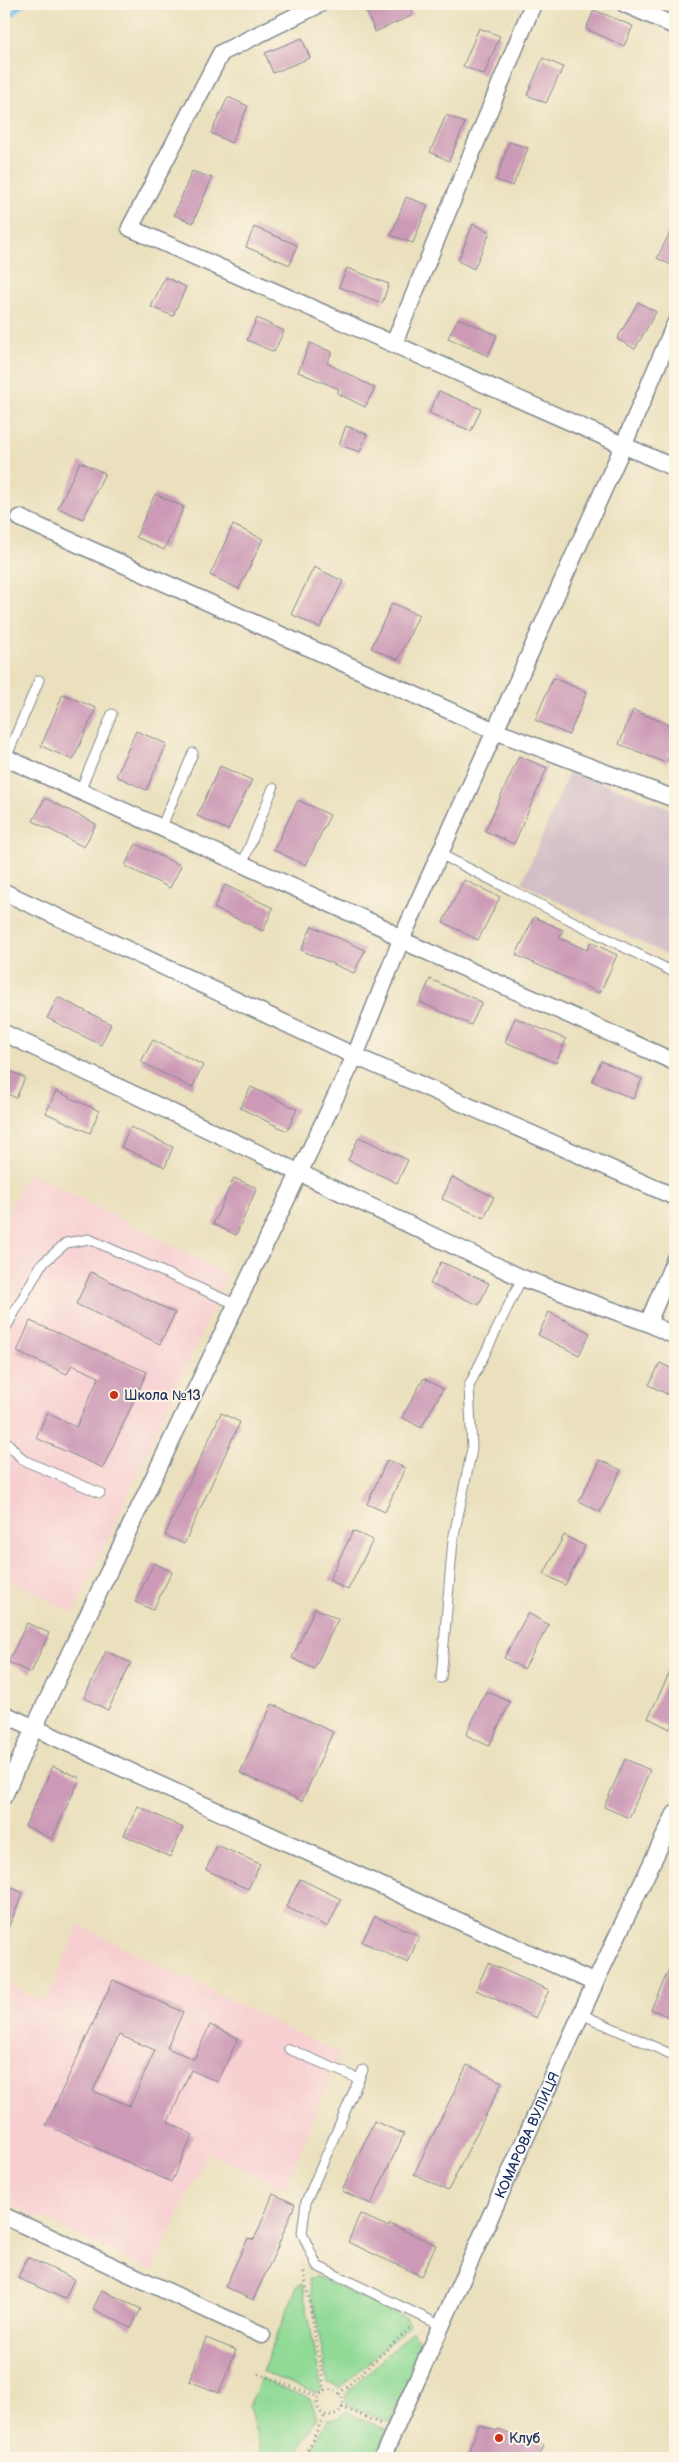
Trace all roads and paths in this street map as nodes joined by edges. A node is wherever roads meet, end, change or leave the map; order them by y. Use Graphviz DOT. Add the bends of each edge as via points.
graph roads {
  1 [pos="320,4"];
  2 [pos="533,4"];
  3 [pos="625,4"];
  4 [pos="675,26"];
  5 [pos="675,324"];
  6 [pos="394,344"];
  7 [pos="624,444"];
  8 [pos="675,468"];
  9 [pos="20,518"];
  10 [pos="38,680"];
  11 [pos="112,714"];
  12 [pos="495,731"];
  13 [pos="193,753"];
  14 [pos="5,758"];
  15 [pos="273,788"];
  16 [pos="80,791"];
  17 [pos="675,799"];
  18 [pos="161,828"];
  19 [pos="440,854"];
  20 [pos="242,864"];
  21 [pos="4,892"];
  22 [pos="401,940"];
  23 [pos="675,973"];
  24 [pos="4,1033"];
  25 [pos="355,1056"];
  26 [pos="673,1057"];
  27 [pos="300,1172"];
  28 [pos="675,1196"];
  29 [pos="675,1259"];
  30 [pos="522,1278"];
  31 [pos="235,1304"];
  32 [pos="648,1323"];
  33 [pos="4,1331"];
  34 [pos="675,1336"];
  35 [pos="4,1439"];
  36 [pos="100,1493"];
  37 [pos="441,1678"];
  38 [pos="4,1714"];
  39 [pos="34,1728"];
  40 [pos="4,1796"];
  41 [pos="674,1818"];
  42 [pos="595,1983"];
  43 [pos="581,2014"];
  44 [pos="289,2049"];
  45 [pos="675,2056"];
  46 [pos="363,2070"];
  47 [pos="359,2080"];
  48 [pos="4,2216"];
  49 [pos="304,2270"];
  50 [pos="417,2322"];
  51 [pos="442,2326"];
  52 [pos="262,2335"];
  53 [pos="258,2374"];
  54 [pos="325,2392"];
  55 [pos="339,2394"];
  56 [pos="319,2397"];
  57 [pos="342,2407"];
  58 [pos="325,2415"];
  59 [pos="395,2430"];
  60 [pos="303,2458"];
  61 [pos="382,2458"];
  1 -- 6 [label="street" via="221,53 130,228"];
  2 -- 6 [label="street"];
  3 -- 4 [label="street"];
  5 -- 7 [label="street"];
  6 -- 7 [label="street"];
  7 -- 8 [label="street"];
  7 -- 12 [label="street"];
  9 -- 12 [label="street"];
  10 -- 14 [label="lane"];
  11 -- 16 [label="lane"];
  12 -- 17 [label="street"];
  12 -- 19 [label="street"];
  13 -- 18 [label="lane"];
  14 -- 16 [label="street"];
  15 -- 20 [label="lane"];
  16 -- 18 [label="street"];
  18 -- 20 [label="street"];
  19 -- 22 [label="street"];
  19 -- 23 [label="lane"];
  20 -- 22 [label="street" via="384,928"];
  21 -- 25 [label="street"];
  22 -- 25 [label="street"];
  22 -- 26 [label="street"];
  24 -- 27 [label="street"];
  25 -- 27 [label="street"];
  25 -- 28 [label="street"];
  27 -- 30 [label="street"];
  27 -- 31 [label="street"];
  29 -- 32 [label="street"];
  30 -- 32 [label="street"];
  30 -- 37 [label="lane" via="469,1386 472,1449 453,1540"];
  31 -- 33 [label="lane" via="89,1239 66,1243 41,1266"];
  31 -- 39 [label="street"];
  32 -- 34 [label="street"];
  35 -- 36 [label="lane" via="23,1460"];
  38 -- 39 [label="street"];
  39 -- 40 [label="street"];
  39 -- 42 [label="street"];
  41 -- 42 [label="street, КОМАРОВА ВУЛИЦЯ"];
  42 -- 43 [label="street, КОМАРОВА ВУЛИЦЯ"];
  43 -- 45 [label="lane"];
  43 -- 51 [label="street, КОМАРОВА ВУЛИЦЯ"];
  44 -- 47 [label="lane"];
  46 -- 47 [label="lane"];
  47 -- 51 [label="lane" via="306,2202 302,2233 317,2266"];
  48 -- 52 [label="street"];
  49 -- 54 [label="path"];
  50 -- 55 [label="path"];
  51 -- 59 [label="street, КОМАРОВА ВУЛИЦЯ"];
  53 -- 56 [label="path"];
  54 -- 55 [label="path" via="331,2390"];
  54 -- 56 [label="path"];
  55 -- 57 [label="path" via="343,2400"];
  56 -- 58 [label="path" via="319,2409"];
  57 -- 58 [label="path" via="337,2414"];
  57 -- 59 [label="path"];
  58 -- 60 [label="path"];
  59 -- 61 [label="street, КОМАРОВА ВУЛИЦЯ"];
}
